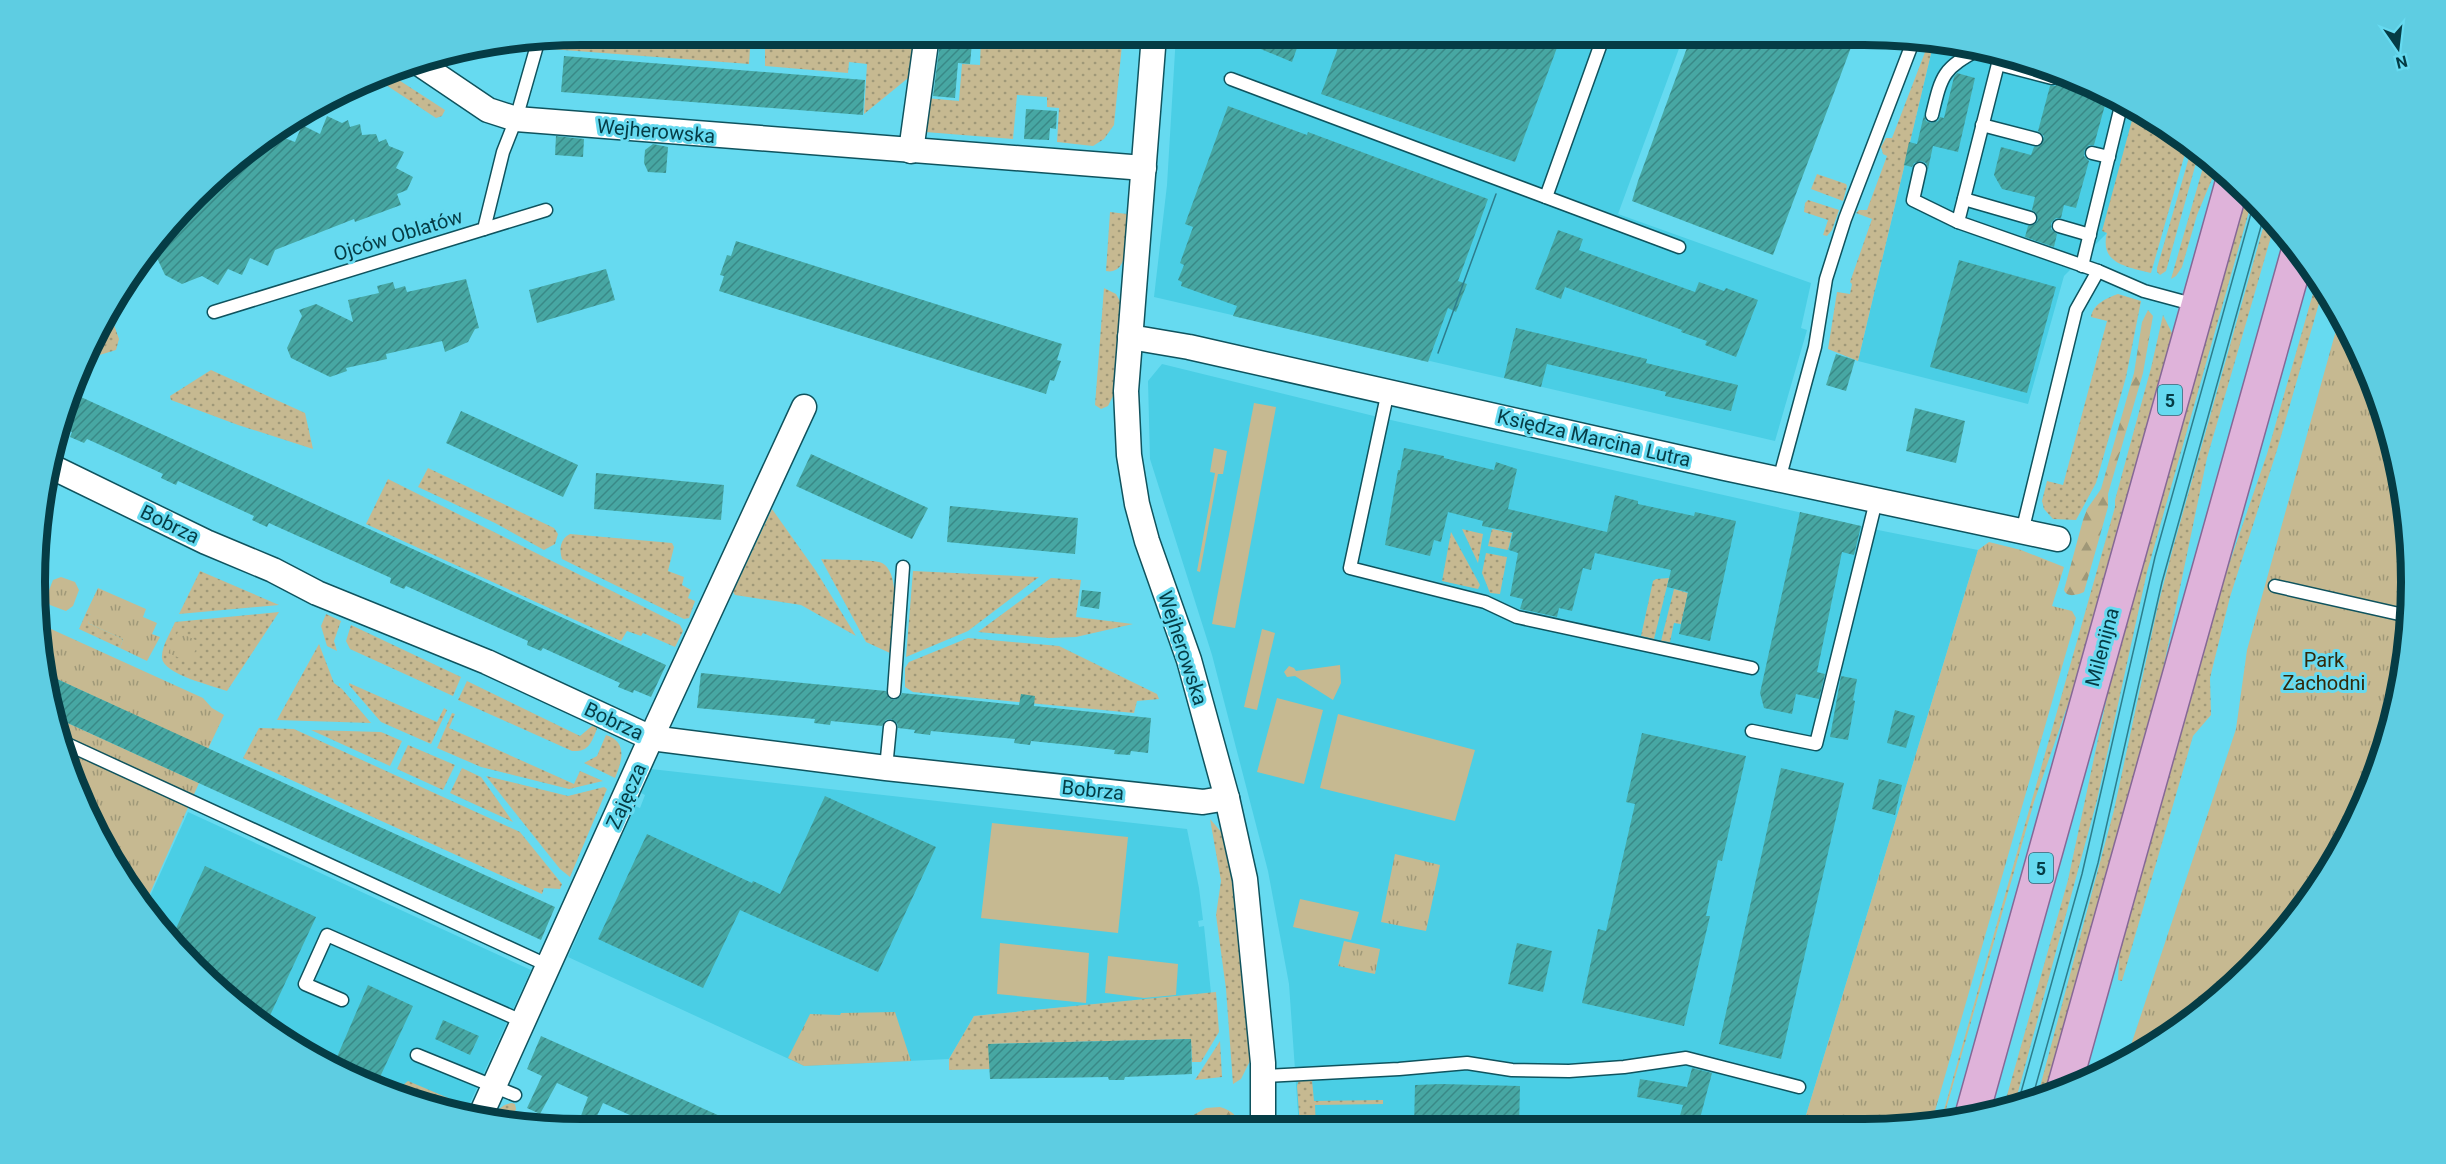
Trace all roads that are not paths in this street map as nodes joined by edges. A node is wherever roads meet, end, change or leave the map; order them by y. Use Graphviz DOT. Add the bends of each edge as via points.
graph roads {
  1 [pos="925,45"];
  2 [pos="1153,45"];
  3 [pos="1600,45"];
  4 [pos="537,47"];
  5 [pos="1911,47"];
  6 [pos="1969,55"];
  7 [pos="1998,64"];
  8 [pos="426,68"];
  9 [pos="2045,76"];
  10 [pos="1231,79"];
  11 [pos="2120,110"];
  12 [pos="1932,114"];
  13 [pos="516,119"];
  14 [pos="1982,125"];
  15 [pos="2036,139"];
  16 [pos="911,151"];
  17 [pos="2092,153"];
  18 [pos="2109,157"];
  19 [pos="1144,168"];
  20 [pos="1920,169"];
  21 [pos="2230,189"];
  22 [pos="1546,197"];
  23 [pos="1964,199"];
  24 [pos="546,210"];
  25 [pos="2030,219"];
  26 [pos="1958,222"];
  27 [pos="2059,226"];
  28 [pos="484,229"];
  29 [pos="2090,235"];
  30 [pos="1679,247"];
  31 [pos="2295,262"];
  32 [pos="2082,266"];
  33 [pos="2098,271"];
  34 [pos="2197,305"];
  35 [pos="214,312"];
  36 [pos="1130,337"];
  37 [pos="1388,391"];
  38 [pos="804,407"];
  39 [pos="57,469"];
  40 [pos="1779,480"];
  41 [pos="1876,501"];
  42 [pos="2022,532"];
  43 [pos="2058,539"];
  44 [pos="903,567"];
  45 [pos="2276,586"];
  46 [pos="2400,614"];
  47 [pos="1752,668"];
  48 [pos="894,692"];
  49 [pos="890,727"];
  50 [pos="1752,730"];
  51 [pos="651,738"];
  52 [pos="70,745"];
  53 [pos="886,768"];
  54 [pos="1227,798"];
  55 [pos="549,966"];
  56 [pos="342,1000"];
  57 [pos="524,1022"];
  58 [pos="417,1055"];
  59 [pos="1263,1076"];
  60 [pos="2066,1080"];
  61 [pos="1799,1087"];
  62 [pos="504,1091"];
  63 [pos="1974,1108"];
  64 [pos="487,1110"];
  65 [pos="1263,1119"];
  1 -- 16 [label="street"];
  2 -- 19 [label="street, Wejherowska"];
  3 -- 22 [label="lane"];
  4 -- 13 [label="lane, Ojców Oblatów"];
  5 -- 40 [label="lane" via="1826,279 1815,347"];
  6 -- 12 [label="lane" via="1954,63 1941,78"];
  7 -- 9 [label="lane"];
  7 -- 14 [label="lane"];
  8 -- 13 [label="street, Wejherowska" via="488,110"];
  10 -- 22 [label="lane"];
  11 -- 18 [label="lane"];
  13 -- 16 [label="street, Wejherowska"];
  13 -- 28 [label="lane, Ojców Oblatów" via="503,152"];
  14 -- 15 [label="lane"];
  14 -- 23 [label="lane"];
  16 -- 19 [label="street, Wejherowska"];
  17 -- 18 [label="lane"];
  18 -- 29 [label="lane"];
  19 -- 36 [label="street, Wejherowska"];
  20 -- 26 [label="lane" via="1913,200"];
  21 -- 34 [label="main road, Milenijna / 5"];
  22 -- 30 [label="lane"];
  23 -- 25 [label="lane"];
  23 -- 26 [label="lane"];
  24 -- 28 [label="lane"];
  26 -- 32 [label="lane"];
  27 -- 29 [label="lane"];
  28 -- 35 [label="lane, Ojców Oblatów"];
  29 -- 32 [label="lane"];
  31 -- 60 [label="main road"];
  32 -- 33 [label="lane"];
  33 -- 34 [label="lane" via="2144,291"];
  33 -- 42 [label="lane" via="2076,310"];
  34 -- 63 [label="main road, Milenijna / 5"];
  36 -- 37 [label="street, Księdza Marcina Lutra" via="1189,346"];
  36 -- 54 [label="street, Wejherowska" via="1127,418 1137,504 1189,660"];
  37 -- 40 [label="street, Księdza Marcina Lutra"];
  37 -- 47 [label="lane" via="1350,568 1485,602 1517,617"];
  38 -- 51 [label="street, Zajęcza"];
  39 -- 51 [label="street, Bobrza" via="317,593 487,662"];
  40 -- 41 [label="street, Księdza Marcina Lutra"];
  41 -- 42 [label="street, Księdza Marcina Lutra"];
  41 -- 50 [label="lane" via="1816,744"];
  42 -- 43 [label="street, Księdza Marcina Lutra"];
  44 -- 48 [label="lane"];
  45 -- 46 [label="lane"];
  49 -- 53 [label="lane"];
  51 -- 53 [label="street, Bobrza"];
  51 -- 55 [label="street, Zajęcza"];
  52 -- 55 [label="lane"];
  53 -- 54 [label="street, Bobrza" via="1203,802"];
  54 -- 59 [label="street, Wejherowska" via="1245,879"];
  55 -- 57 [label="street, Zajęcza"];
  56 -- 57 [label="lane" via="305,984 327,935"];
  57 -- 62 [label="street, Zajęcza"];
  58 -- 62 [label="lane"];
  59 -- 61 [label="lane" via="1467,1063 1512,1070 1569,1071 1686,1058"];
  59 -- 65 [label="street, Wejherowska"];
  62 -- 64 [label="street, Zajęcza"];
}
